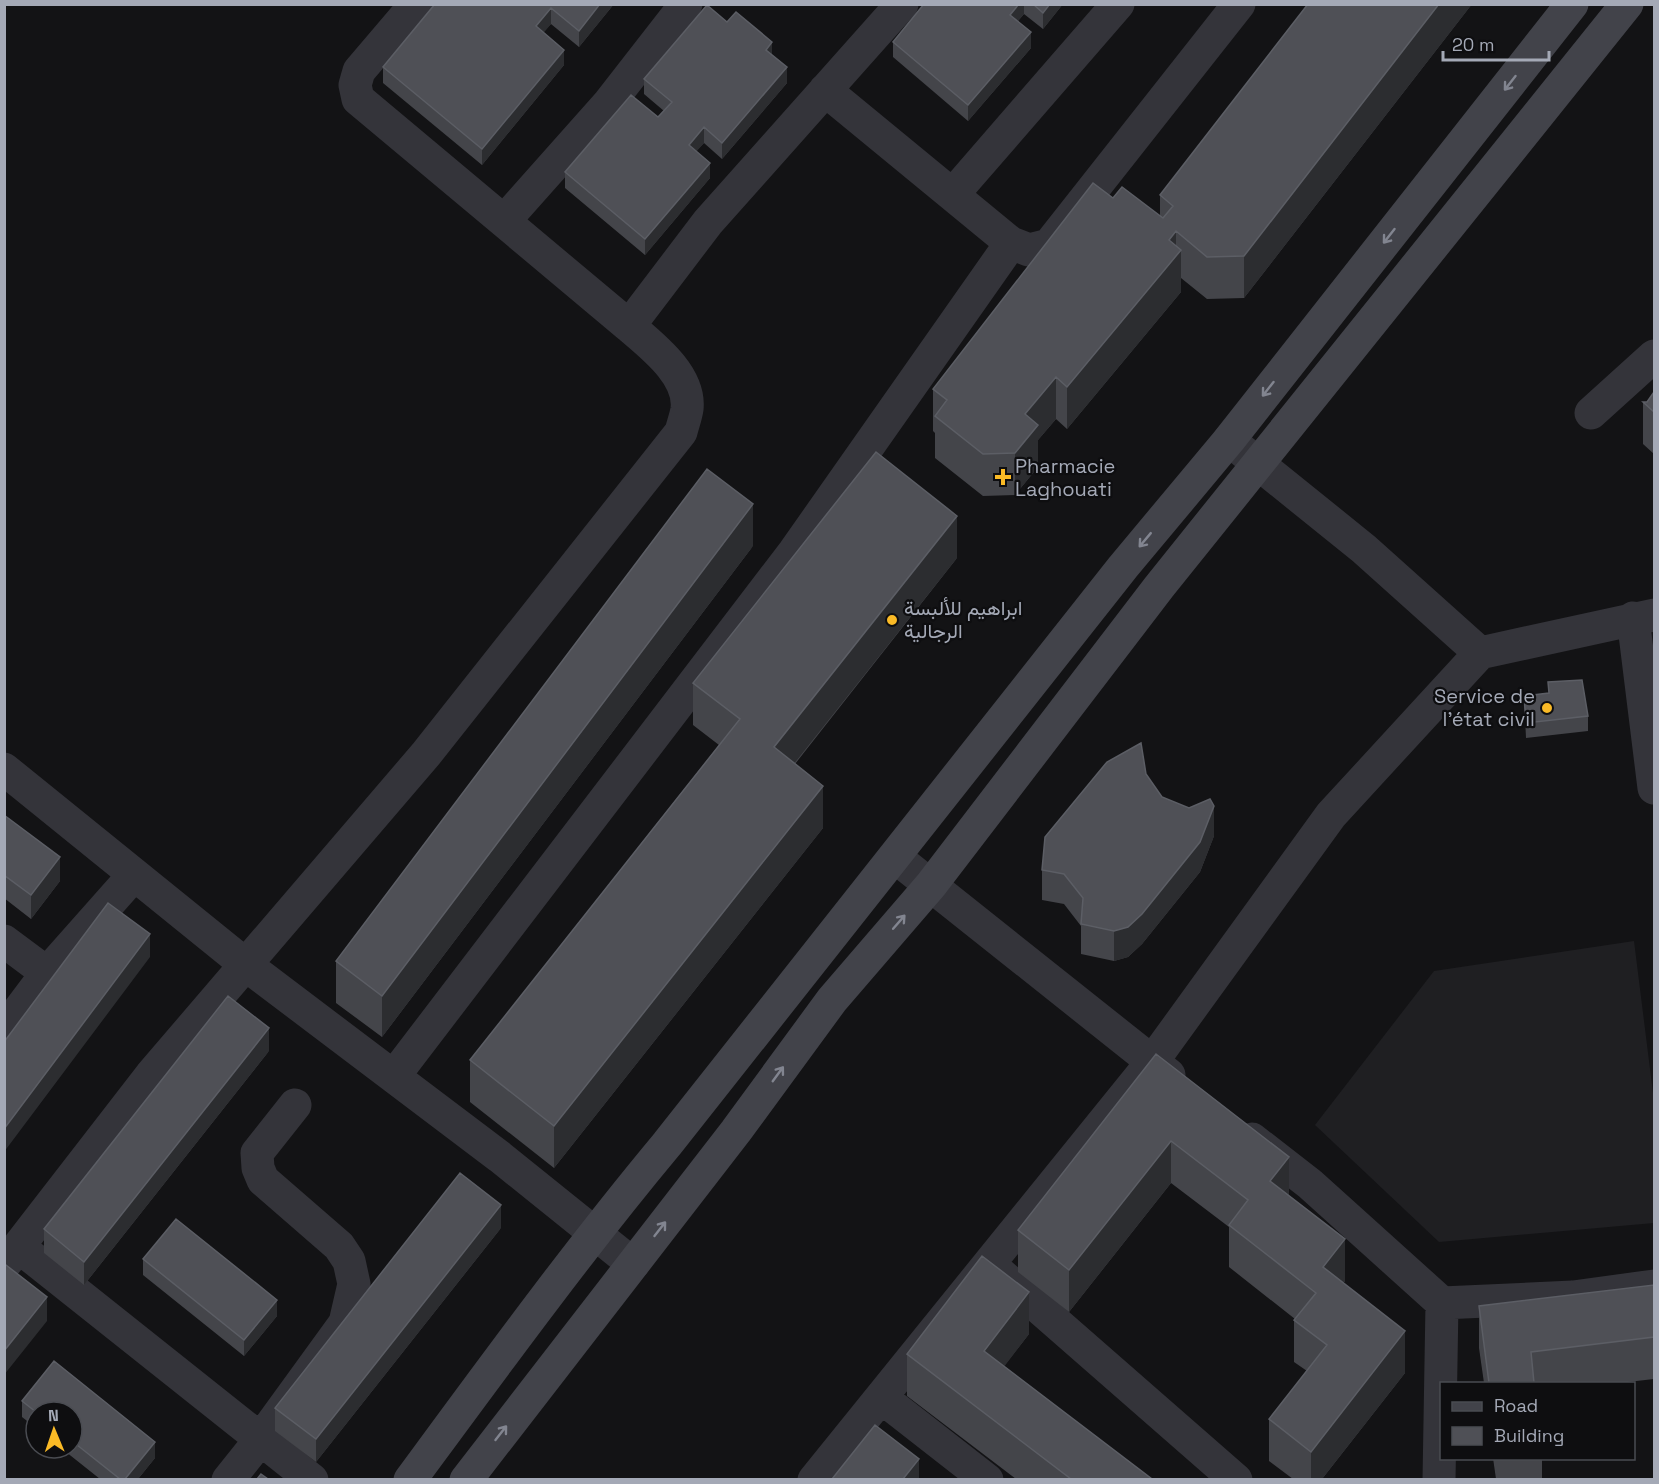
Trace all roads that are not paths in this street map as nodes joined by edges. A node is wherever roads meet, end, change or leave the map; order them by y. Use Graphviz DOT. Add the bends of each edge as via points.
graph roads {
  1 [pos="416,4"];
  2 [pos="686,4"];
  3 [pos="902,4"];
  4 [pos="1118,4"];
  5 [pos="1239,4"];
  6 [pos="1572,4"];
  7 [pos="1627,4"];
  8 [pos="825,90"];
  9 [pos="954,194"];
  10 [pos="505,220"];
  11 [pos="1011,243"];
  12 [pos="629,326"];
  13 [pos="1653,360"];
  14 [pos="1591,413"];
  15 [pos="1229,440"];
  16 [pos="1258,461"];
  17 [pos="1644,617"];
  18 [pos="1480,653"];
  19 [pos="4,769"];
  20 [pos="1654,789"];
  21 [pos="896,857"];
  22 [pos="134,876"];
  23 [pos="931,885"];
  24 [pos="4,941"];
  25 [pos="246,965"];
  26 [pos="47,973"];
  27 [pos="4,1030"];
  28 [pos="1152,1062"];
  29 [pos="394,1076"];
  30 [pos="1190,1091"];
  31 [pos="295,1105"];
  32 [pos="1227,1119"];
  33 [pos="593,1233"];
  34 [pos="12,1256"];
  35 [pos="988,1263"];
  36 [pos="633,1264"];
  37 [pos="1654,1286"];
  38 [pos="1443,1303"];
  39 [pos="1441,1382"];
  40 [pos="882,1398"];
  41 [pos="1440,1435"];
  42 [pos="260,1440"];
  43 [pos="228,1479"];
  44 [pos="312,1479"];
  45 [pos="410,1479"];
  46 [pos="466,1479"];
  47 [pos="814,1479"];
  48 [pos="987,1479"];
  49 [pos="1236,1479"];
  50 [pos="1439,1479"];
  1 -- 10 [label="street" via="359,71 355,85 358,99"];
  2 -- 10 [label="street" via="609,103"];
  3 -- 8 [label="street"];
  4 -- 9 [label="street"];
  5 -- 11 [label="street" via="1049,245 1029,250"];
  6 -- 15 [label="main road, one-way"];
  7 -- 16 [label="main road"];
  8 -- 9 [label="street"];
  8 -- 12 [label="street" via="708,222"];
  9 -- 11 [label="street"];
  10 -- 12 [label="street"];
  11 -- 29 [label="street" via="794,552"];
  12 -- 25 [label="street" via="655,347 681,382 687,407 681,432 426,754"];
  13 -- 14 [label="street"];
  15 -- 16 [label="street"];
  15 -- 21 [label="main road, one-way" via="1123,567"];
  16 -- 18 [label="street"];
  16 -- 23 [label="main road"];
  17 -- 18 [label="street"];
  17 -- 20 [label="street"];
  18 -- 28 [label="street" via="1331,815"];
  19 -- 22 [label="street"];
  21 -- 23 [label="street"];
  21 -- 33 [label="main road"];
  22 -- 25 [label="street"];
  22 -- 26 [label="street"];
  23 -- 28 [label="street"];
  36 -- 23 [label="main road, one-way" via="832,1000"];
  24 -- 26 [label="street"];
  25 -- 29 [label="street"];
  25 -- 34 [label="street" via="151,1075"];
  26 -- 27 [label="street"];
  28 -- 30 [label="street"];
  28 -- 35 [label="street"];
  29 -- 33 [label="street"];
  31 -- 42 [label="street" via="257,1153 258,1168 263,1180 339,1246 349,1261 354,1284 345,1323"];
  32 -- 38 [label="street" via="1310,1184"];
  33 -- 36 [label="street"];
  33 -- 45 [label="main road"];
  34 -- 42 [label="street"];
  35 -- 40 [label="street"];
  35 -- 49 [label="street"];
  46 -- 36 [label="main road, one-way"];
  37 -- 38 [label="street" via="1573,1297"];
  38 -- 39 [label="street"];
  40 -- 47 [label="street"];
  40 -- 48 [label="street"];
  41 -- 50 [label="street"];
  42 -- 43 [label="street"];
  42 -- 44 [label="street"];
}
